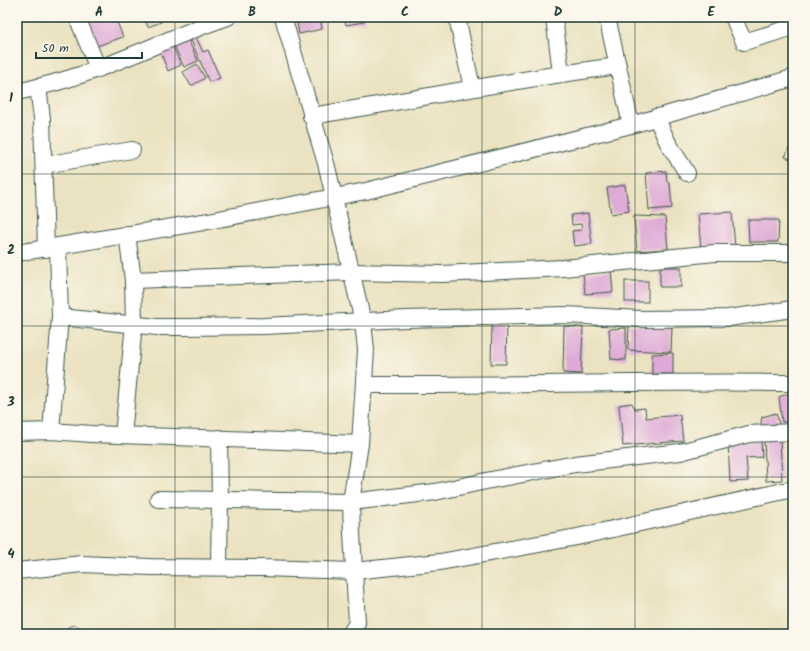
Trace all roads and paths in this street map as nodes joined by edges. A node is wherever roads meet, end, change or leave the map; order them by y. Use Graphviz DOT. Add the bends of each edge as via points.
graph roads {
  1 [pos="77,17"];
  2 [pos="228,17"];
  3 [pos="283,17"];
  4 [pos="457,17"];
  5 [pos="554,17"];
  6 [pos="607,17"];
  7 [pos="732,17"];
  8 [pos="793,26"];
  9 [pos="618,66"];
  10 [pos="98,69"];
  11 [pos="561,73"];
  12 [pos="793,78"];
  13 [pos="38,87"];
  14 [pos="472,88"];
  15 [pos="17,92"];
  16 [pos="311,116"];
  17 [pos="656,117"];
  18 [pos="631,125"];
  19 [pos="132,150"];
  20 [pos="44,165"];
  21 [pos="687,173"];
  22 [pos="334,198"];
  23 [pos="127,234"];
  24 [pos="52,247"];
  25 [pos="17,253"];
  26 [pos="793,253"];
  27 [pos="351,272"];
  28 [pos="133,280"];
  29 [pos="793,309"];
  30 [pos="60,317"];
  31 [pos="363,322"];
  32 [pos="134,324"];
  33 [pos="793,383"];
  34 [pos="364,385"];
  35 [pos="52,430"];
  36 [pos="17,432"];
  37 [pos="793,432"];
  38 [pos="123,435"];
  39 [pos="219,438"];
  40 [pos="360,444"];
  41 [pos="793,489"];
  42 [pos="158,499"];
  43 [pos="220,499"];
  44 [pos="351,502"];
  45 [pos="219,567"];
  46 [pos="17,571"];
  47 [pos="354,571"];
  48 [pos="353,632"];
  1 -- 10 [label="street"];
  2 -- 10 [label="street"];
  3 -- 16 [label="street"];
  4 -- 14 [label="street"];
  5 -- 11 [label="street"];
  6 -- 9 [label="street"];
  7 -- 8 [label="street" via="744,42"];
  9 -- 11 [label="street"];
  9 -- 18 [label="street"];
  10 -- 13 [label="street"];
  11 -- 14 [label="street"];
  12 -- 17 [label="street"];
  13 -- 15 [label="street"];
  13 -- 20 [label="street"];
  14 -- 16 [label="street"];
  16 -- 22 [label="street"];
  17 -- 18 [label="street"];
  17 -- 21 [label="street" via="668,144"];
  18 -- 22 [label="street"];
  19 -- 20 [label="street"];
  20 -- 24 [label="street"];
  22 -- 23 [label="street"];
  22 -- 27 [label="street"];
  23 -- 24 [label="street"];
  23 -- 28 [label="street"];
  24 -- 25 [label="street"];
  24 -- 30 [label="street"];
  26 -- 27 [label="street" via="715,253 555,269 442,274"];
  27 -- 28 [label="street"];
  27 -- 31 [label="street"];
  28 -- 32 [label="street"];
  29 -- 31 [label="street" via="728,318 641,319 566,315"];
  30 -- 32 [label="street"];
  30 -- 35 [label="street"];
  31 -- 32 [label="street" via="185,328"];
  31 -- 34 [label="street" via="366,350"];
  32 -- 38 [label="street"];
  33 -- 34 [label="street"];
  34 -- 40 [label="street"];
  35 -- 36 [label="street"];
  35 -- 38 [label="street"];
  37 -- 44 [label="street" via="749,434 680,452 576,464 435,492"];
  38 -- 39 [label="street"];
  39 -- 40 [label="street"];
  39 -- 43 [label="street"];
  40 -- 44 [label="street"];
  41 -- 47 [label="street" via="577,538 440,562"];
  42 -- 43 [label="street"];
  43 -- 44 [label="street"];
  43 -- 45 [label="street"];
  44 -- 47 [label="street"];
  45 -- 46 [label="street" via="82,564"];
  45 -- 47 [label="street"];
  47 -- 48 [label="street" via="357,623"];
}
